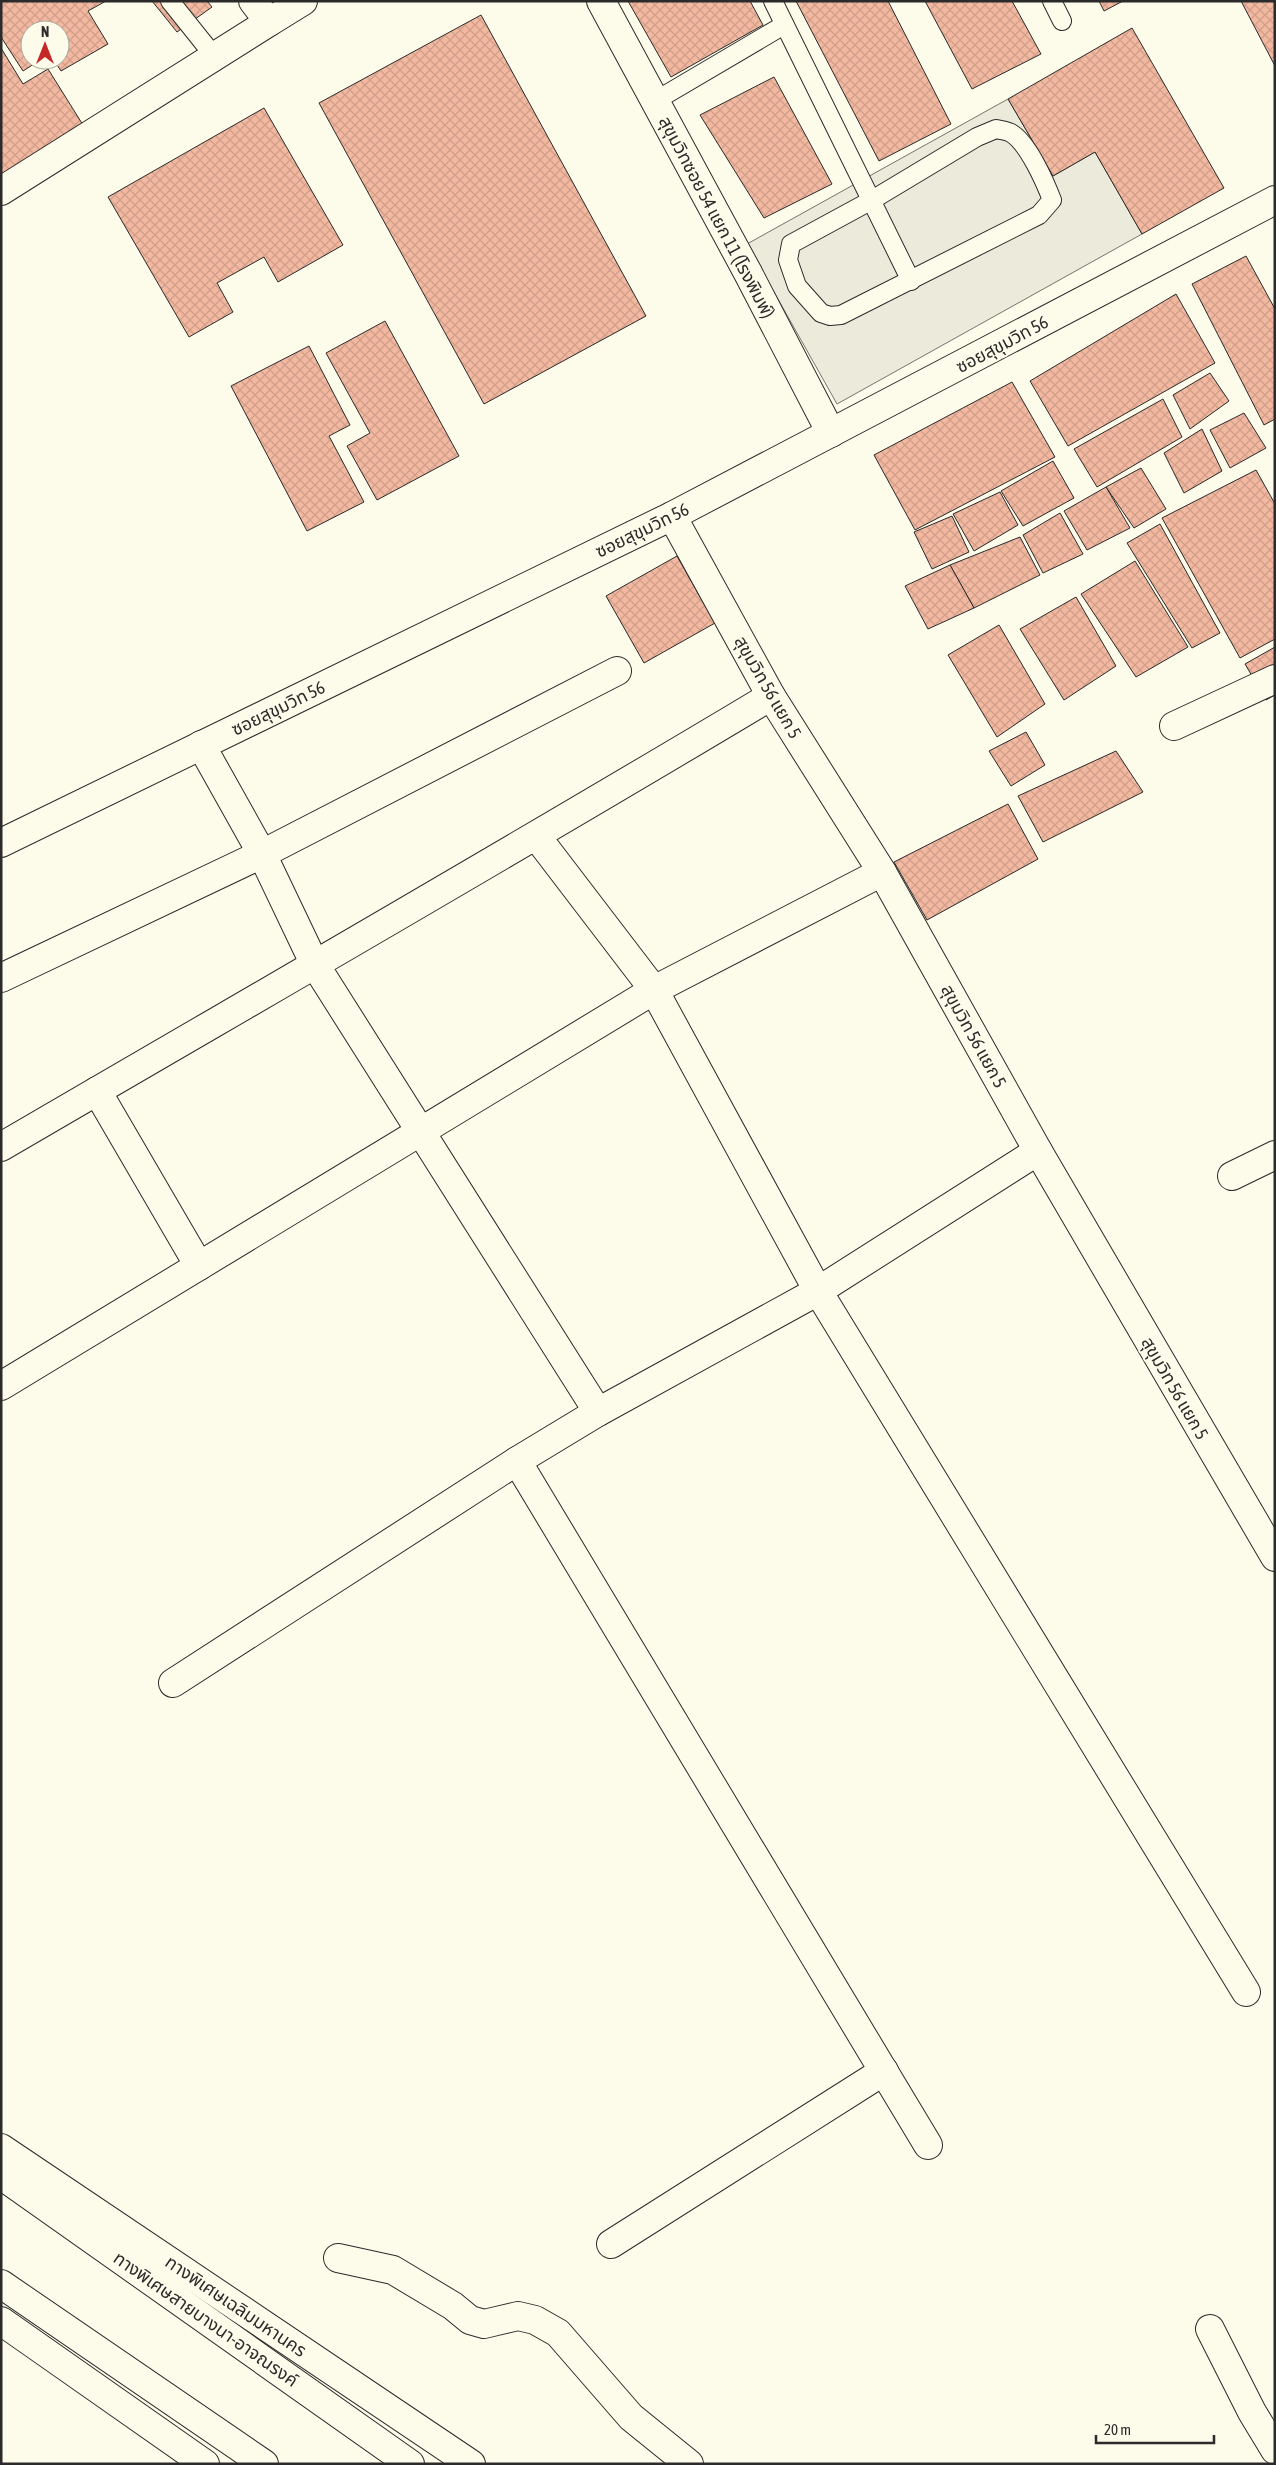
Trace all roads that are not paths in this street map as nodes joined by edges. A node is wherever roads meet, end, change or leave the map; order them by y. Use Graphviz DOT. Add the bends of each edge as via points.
graph roads {
  1 [pos="170,1"];
  2 [pos="303,1"];
  3 [pos="601,1"];
  4 [pos="773,1"];
  5 [pos="1052,1"];
  6 [pos="261,12"];
  7 [pos="1062,21"];
  8 [pos="784,25"];
  9 [pos="214,56"];
  10 [pos="655,101"];
  11 [pos="1,191"];
  12 [pos="872,200"];
  13 [pos="1275,200"];
  14 [pos="911,281"];
  15 [pos="831,433"];
  16 [pos="672,516"];
  17 [pos="618,671"];
  18 [pos="1275,679"];
  19 [pos="771,696"];
  20 [pos="1174,726"];
  21 [pos="201,745"];
  22 [pos="536,837"];
  23 [pos="1,843"];
  24 [pos="262,854"];
  25 [pos="882,872"];
  26 [pos="314,963"];
  27 [pos="1,978"];
  28 [pos="654,990"];
  29 [pos="97,1091"];
  30 [pos="420,1132"];
  31 [pos="1,1147"];
  32 [pos="1038,1151"];
  33 [pos="1275,1154"];
  34 [pos="1232,1176"];
  35 [pos="199,1266"];
  36 [pos="818,1291"];
  37 [pos="1,1386"];
  38 [pos="598,1412"];
  39 [pos="517,1461"];
  40 [pos="1275,1557"];
  41 [pos="173,1683"];
  42 [pos="1246,1992"];
  43 [pos="884,2070"];
  44 [pos="928,2145"];
  45 [pos="1,2148"];
  46 [pos="1,2175"];
  47 [pos="611,2244"];
  48 [pos="338,2258"];
  49 [pos="1,2284"];
  50 [pos="1,2321"];
  51 [pos="60,2324"];
  52 [pos="1210,2329"];
  53 [pos="1275,2450"];
  54 [pos="205,2464"];
  55 [pos="210,2464"];
  56 [pos="264,2464"];
  57 [pos="410,2464"];
  58 [pos="471,2464"];
  59 [pos="689,2464"];
  1 -- 9 [label="lane"];
  2 -- 6 [label="main road"];
  3 -- 10 [label="main road, สุขุมวิทซอย 54 แยก 11 (โรงพิมพ์)"];
  4 -- 8 [label="lane"];
  5 -- 7 [label="lane"];
  6 -- 9 [label="main road"];
  8 -- 10 [label="lane"];
  8 -- 12 [label="lane"];
  9 -- 11 [label="main road"];
  10 -- 15 [label="main road, สุขุมวิทซอย 54 แยก 11 (โรงพิมพ์)"];
  12 -- 14 [label="lane"];
  12 -- 14 [label="lane" via="791,244 788,260 796,286 821,313 830,316"];
  12 -- 14 [label="lane" via="996,129 1011,133 1025,147 1045,183 1052,200 1039,215"];
  13 -- 15 [label="main road, ซอยสุขุมวิท 56"];
  15 -- 16 [label="main road, ซอยสุขุมวิท 56"];
  16 -- 19 [label="main road, สุขุมวิท 56 แยก 5"];
  16 -- 21 [label="main road, ซอยสุขุมวิท 56"];
  17 -- 24 [label="main road"];
  18 -- 20 [label="main road"];
  19 -- 22 [label="main road"];
  19 -- 25 [label="main road, สุขุมวิท 56 แยก 5"];
  21 -- 23 [label="main road, ซอยสุขุมวิท 56"];
  21 -- 24 [label="main road"];
  22 -- 26 [label="main road"];
  22 -- 28 [label="main road"];
  24 -- 26 [label="main road"];
  24 -- 27 [label="main road"];
  25 -- 28 [label="main road"];
  25 -- 32 [label="main road, สุขุมวิท 56 แยก 5"];
  26 -- 29 [label="main road"];
  26 -- 30 [label="main road"];
  28 -- 30 [label="main road"];
  28 -- 36 [label="main road"];
  29 -- 31 [label="main road"];
  29 -- 35 [label="main road"];
  30 -- 35 [label="main road"];
  30 -- 38 [label="main road"];
  32 -- 36 [label="main road"];
  32 -- 40 [label="main road, สุขุมวิท 56 แยก 5"];
  33 -- 34 [label="main road"];
  35 -- 37 [label="main road"];
  36 -- 38 [label="main road"];
  36 -- 42 [label="main road"];
  38 -- 39 [label="main road"];
  39 -- 41 [label="main road"];
  39 -- 43 [label="main road"];
  43 -- 44 [label="main road"];
  43 -- 47 [label="main road"];
  45 -- 58 [label="main road, ทางพิเศษเฉลิมมหานคร"];
  46 -- 57 [label="main road, ทางพิเศษสายบางนา-อาจณรงค์"];
  48 -- 59 [label="main road" via="392,2270 453,2306 470,2320 484,2324 518,2316 535,2320 558,2332 632,2417"];
  49 -- 51 [label="main road"];
  50 -- 54 [label="main road"];
  51 -- 55 [label="main road"];
  51 -- 56 [label="main road"];
  52 -- 53 [label="main road"];
}
